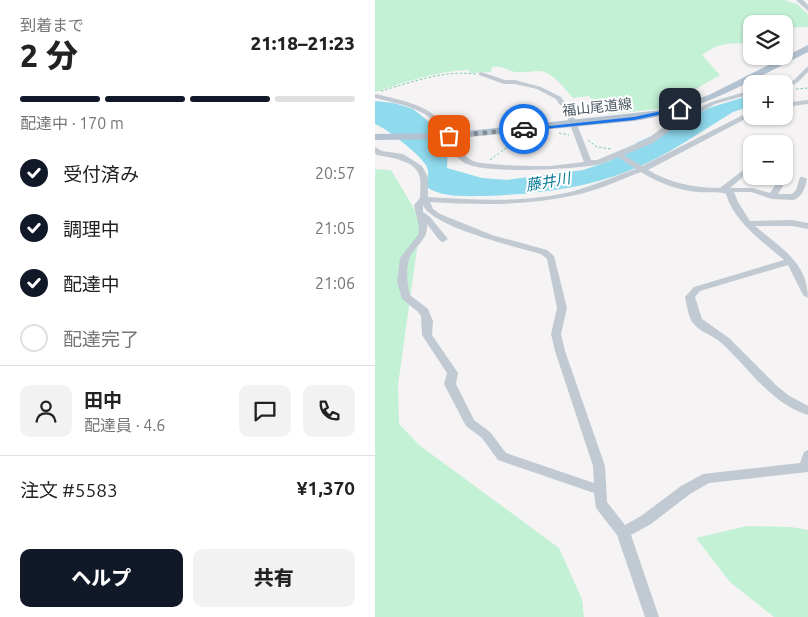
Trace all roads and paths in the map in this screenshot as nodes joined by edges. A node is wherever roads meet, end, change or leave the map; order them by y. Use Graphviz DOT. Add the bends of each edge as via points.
graph roads {
  1 [pos="799,0"];
  2 [pos="808,9"];
  3 [pos="808,48"];
  4 [pos="808,68"];
  5 [pos="481,74"];
  6 [pos="793,83"];
  7 [pos="377,94"];
  8 [pos="743,94"];
  9 [pos="713,100"];
  10 [pos="808,102"];
  11 [pos="793,104"];
  12 [pos="743,117"];
  13 [pos="574,124"];
  14 [pos="553,132"];
  15 [pos="447,136"];
  16 [pos="579,136"];
  17 [pos="378,137"];
  18 [pos="525,137"];
  19 [pos="630,149"];
  20 [pos="375,150"];
  21 [pos="618,154"];
  22 [pos="399,156"];
  23 [pos="375,158"];
  24 [pos="597,163"];
  25 [pos="492,166"];
  26 [pos="643,169"];
  27 [pos="743,173"];
  28 [pos="803,179"];
  29 [pos="779,185"];
  30 [pos="722,190"];
  31 [pos="772,196"];
  32 [pos="423,199"];
  33 [pos="419,213"];
  34 [pos="747,224"];
  35 [pos="808,226"];
  36 [pos="443,239"];
  37 [pos="794,265"];
  38 [pos="808,269"];
  39 [pos="808,295"];
  40 [pos="808,411"];
  41 [pos="807,463"];
  42 [pos="600,490"];
  43 [pos="623,532"];
  44 [pos="652,617"];
  1 -- 2 [label="street"];
  3 -- 9 [label="main road, 福山尾道線"];
  4 -- 6 [label="street"];
  5 -- 7 [label="path" via="449,72 423,77"];
  5 -- 13 [label="street" via="539,88 559,98"];
  7 -- 15 [label="street" via="425,111 437,120"];
  8 -- 9 [label="street"];
  9 -- 13 [label="main road, 福山尾道線" via="658,114"];
  9 -- 19 [label="street" via="650,141"];
  10 -- 11 [label="street"];
  12 -- 26 [label="street"];
  13 -- 15 [label="main road, 福山尾道線"];
  13 -- 16 [label="street"];
  14 -- 16 [label="path"];
  15 -- 17 [label="main road, 福山尾道線"];
  15 -- 25 [label="street" via="463,160"];
  16 -- 19 [label="path" via="597,147"];
  16 -- 24 [label="street" via="588,162"];
  18 -- 25 [label="path" via="487,163"];
  19 -- 21 [label="street"];
  20 -- 22 [label="street"];
  21 -- 24 [label="street"];
  21 -- 26 [label="street"];
  22 -- 23 [label="street" via="394,159"];
  22 -- 32 [label="street" via="419,168 424,177"];
  24 -- 25 [label="street" via="550,168"];
  26 -- 30 [label="street" via="654,177 687,188"];
  26 -- 32 [label="street" via="575,193 530,200 481,203"];
  27 -- 30 [label="street"];
  28 -- 31 [label="street" via="800,191 794,197"];
  29 -- 31 [label="street"];
  30 -- 31 [label="street" via="752,190"];
  30 -- 34 [label="street" via="730,193 732,204"];
  32 -- 33 [label="street" via="418,205"];
  32 -- 42 [label="street" via="437,216 489,237 544,252 551,258 562,308 556,334 559,351 599,466"];
  33 -- 36 [label="street"];
  33 -- 42 [label="street" via="422,235 405,258 402,282 405,297 425,311 429,322 427,335 453,373 450,384 470,423 486,435 502,456"];
  34 -- 35 [label="street" via="793,223"];
  34 -- 37 [label="street"];
  37 -- 38 [label="street"];
  37 -- 39 [label="street"];
  37 -- 40 [label="street" via="697,289 690,297 697,321 724,340 782,398"];
  41 -- 43 [label="street" via="707,478 695,483 640,526"];
  42 -- 43 [label="street" via="601,504"];
  43 -- 44 [label="street"];
}
